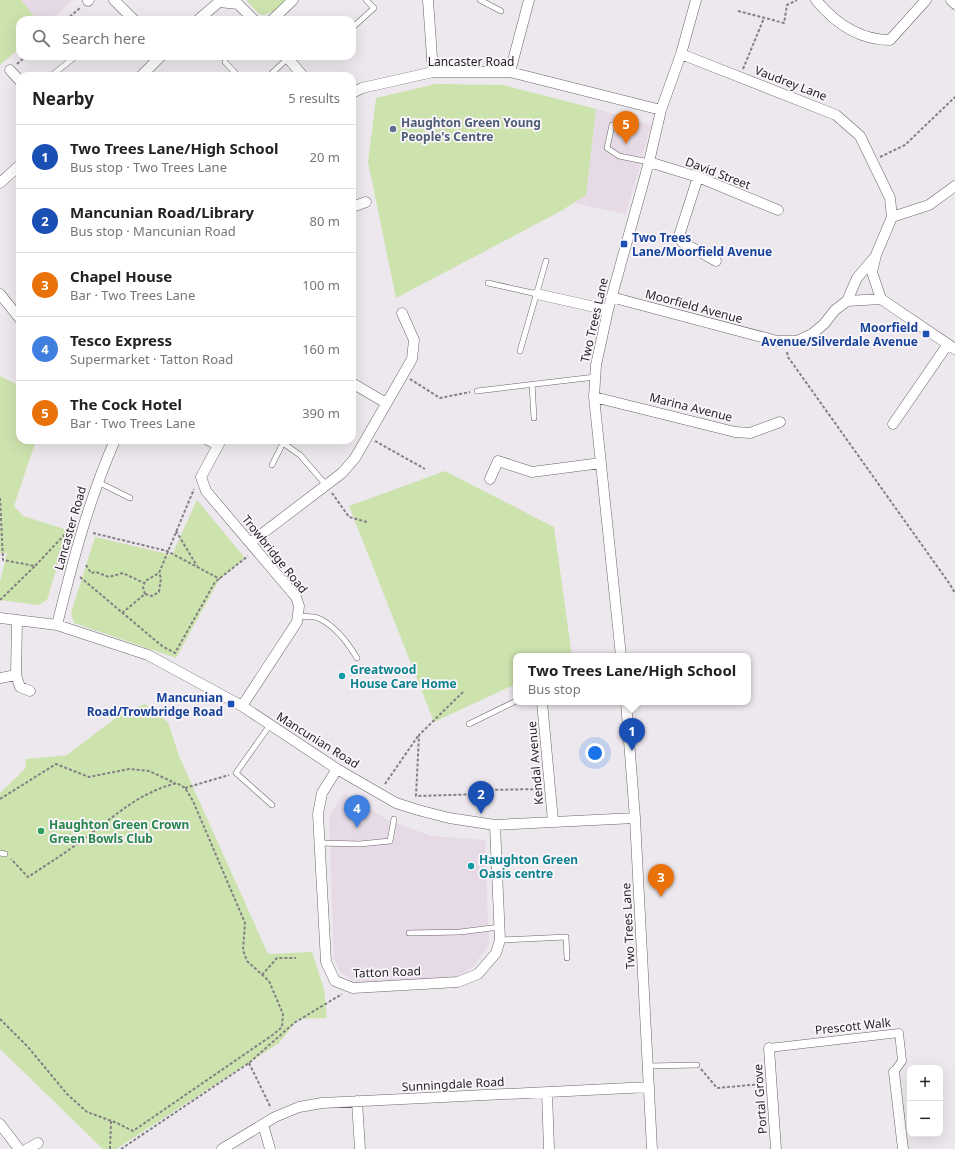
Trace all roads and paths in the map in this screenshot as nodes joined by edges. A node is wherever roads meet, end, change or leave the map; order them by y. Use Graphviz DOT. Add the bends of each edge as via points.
graph roads {
  1 [pos="88,0"];
  2 [pos="114,0"];
  3 [pos="293,0"];
  4 [pos="366,0"];
  5 [pos="428,0"];
  6 [pos="480,0"];
  7 [pos="529,0"];
  8 [pos="696,0"];
  9 [pos="797,0"];
  10 [pos="816,0"];
  11 [pos="926,0"];
  12 [pos="951,0"];
  13 [pos="955,4"];
  14 [pos="501,11"];
  15 [pos="738,11"];
  16 [pos="70,16"];
  17 [pos="130,16"];
  18 [pos="203,16"];
  19 [pos="250,16"];
  20 [pos="276,16"];
  21 [pos="764,18"];
  22 [pos="356,24"];
  23 [pos="681,54"];
  24 [pos="71,60"];
  25 [pos="157,60"];
  26 [pos="284,60"];
  27 [pos="290,60"];
  28 [pos="225,62"];
  29 [pos="10,70"];
  30 [pos="56,72"];
  31 [pos="145,72"];
  32 [pos="234,72"];
  33 [pos="273,72"];
  34 [pos="300,72"];
  35 [pos="433,72"];
  36 [pos="510,72"];
  37 [pos="16,77"];
  38 [pos="739,77"];
  39 [pos="356,91"];
  40 [pos="955,97"];
  41 [pos="661,110"];
  42 [pos="612,125"];
  43 [pos="872,161"];
  44 [pos="649,162"];
  45 [pos="16,168"];
  46 [pos="698,177"];
  47 [pos="0,183"];
  48 [pos="955,186"];
  49 [pos="366,202"];
  50 [pos="356,206"];
  51 [pos="778,210"];
  52 [pos="892,217"];
  53 [pos="876,255"];
  54 [pos="546,261"];
  55 [pos="716,261"];
  56 [pos="488,283"];
  57 [pos="0,294"];
  58 [pos="537,294"];
  59 [pos="611,297"];
  60 [pos="881,299"];
  61 [pos="846,301"];
  62 [pos="608,310"];
  63 [pos="16,313"];
  64 [pos="402,313"];
  65 [pos="784,341"];
  66 [pos="951,347"];
  67 [pos="520,351"];
  68 [pos="594,377"];
  69 [pos="408,378"];
  70 [pos="532,384"];
  71 [pos="356,385"];
  72 [pos="477,391"];
  73 [pos="594,397"];
  74 [pos="386,403"];
  75 [pos="534,418"];
  76 [pos="780,422"];
  77 [pos="893,424"];
  78 [pos="372,440"];
  79 [pos="113,444"];
  80 [pos="218,444"];
  81 [pos="282,444"];
  82 [pos="287,444"];
  83 [pos="601,463"];
  84 [pos="272,464"];
  85 [pos="425,469"];
  86 [pos="490,479"];
  87 [pos="97,482"];
  88 [pos="195,487"];
  89 [pos="328,488"];
  90 [pos="0,498"];
  91 [pos="130,498"];
  92 [pos="367,522"];
  93 [pos="69,530"];
  94 [pos="176,531"];
  95 [pos="93,533"];
  96 [pos="250,549"];
  97 [pos="167,551"];
  98 [pos="86,565"];
  99 [pos="35,566"];
  100 [pos="197,566"];
  101 [pos="159,573"];
  102 [pos="80,577"];
  103 [pos="220,578"];
  104 [pos="144,583"];
  105 [pos="955,593"];
  106 [pos="145,594"];
  107 [pos="0,600"];
  108 [pos="122,613"];
  109 [pos="299,616"];
  110 [pos="0,618"];
  111 [pos="17,620"];
  112 [pos="57,625"];
  113 [pos="621,653"];
  114 [pos="357,658"];
  115 [pos="16,674"];
  116 [pos="0,678"];
  117 [pos="30,690"];
  118 [pos="463,692"];
  119 [pos="513,702"];
  120 [pos="542,705"];
  121 [pos="626,705"];
  122 [pos="242,706"];
  123 [pos="469,724"];
  124 [pos="270,726"];
  125 [pos="418,735"];
  126 [pos="337,769"];
  127 [pos="236,773"];
  128 [pos="177,783"];
  129 [pos="385,784"];
  130 [pos="185,788"];
  131 [pos="544,788"];
  132 [pos="0,799"];
  133 [pos="272,805"];
  134 [pos="635,818"];
  135 [pos="394,819"];
  136 [pos="553,821"];
  137 [pos="495,825"];
  138 [pos="319,843"];
  139 [pos="2,853"];
  140 [pos="500,927"];
  141 [pos="410,933"];
  142 [pos="500,940"];
  143 [pos="296,958"];
  144 [pos="567,958"];
  145 [pos="262,975"];
  146 [pos="353,988"];
  147 [pos="0,1019"];
  148 [pos="769,1048"];
  149 [pos="249,1063"];
  150 [pos="697,1065"];
  151 [pos="648,1066"];
  152 [pos="894,1072"];
  153 [pos="771,1083"];
  154 [pos="649,1087"];
  155 [pos="547,1093"];
  156 [pos="357,1102"];
  157 [pos="276,1117"];
  158 [pos="111,1121"];
  159 [pos="0,1124"];
  160 [pos="263,1124"];
  161 [pos="38,1143"];
  162 [pos="19,1149"];
  163 [pos="27,1149"];
  164 [pos="110,1149"];
  165 [pos="121,1149"];
  166 [pos="222,1149"];
  167 [pos="270,1149"];
  168 [pos="360,1149"];
  169 [pos="549,1149"];
  170 [pos="652,1149"];
  171 [pos="776,1149"];
  172 [pos="903,1149"];
  1 -- 16 [label="path"];
  2 -- 17 [label="street"];
  3 -- 20 [label="street"];
  4 -- 22 [label="lane" via="374,8"];
  5 -- 35 [label="street"];
  6 -- 14 [label="lane"];
  7 -- 36 [label="street"];
  8 -- 23 [label="street, Two Trees Lane"];
  9 -- 21 [label="path" via="787,5 784,23"];
  10 -- 11 [label="street" via="828,15 853,32 878,40 890,40"];
  12 -- 13 [label="street"];
  15 -- 21 [label="path"];
  18 -- 19 [label="street" via="220,2 238,4"];
  21 -- 38 [label="path"];
  23 -- 38 [label="street, Vaudrey Lane"];
  23 -- 41 [label="street, Two Trees Lane"];
  24 -- 30 [label="lane"];
  25 -- 31 [label="street"];
  26 -- 33 [label="lane"];
  27 -- 34 [label="street"];
  28 -- 32 [label="lane"];
  29 -- 37 [label="street"];
  35 -- 36 [label="street, Lancaster Road"];
  35 -- 39 [label="street, Lancaster Road"];
  36 -- 41 [label="street, Lancaster Road"];
  38 -- 43 [label="street, Vaudrey Lane" via="836,115 860,136"];
  40 -- 43 [label="path" via="905,145"];
  41 -- 44 [label="street, Two Trees Lane"];
  42 -- 44 [label="lane" via="607,148 620,156"];
  43 -- 52 [label="street, Vaudrey Lane" via="890,198"];
  44 -- 46 [label="street, David Street"];
  44 -- 59 [label="street, Two Trees Lane"];
  45 -- 47 [label="street"];
  46 -- 51 [label="street, David Street"];
  46 -- 55 [label="street" via="679,236 682,242"];
  48 -- 52 [label="street" via="929,205"];
  49 -- 50 [label="street"];
  52 -- 53 [label="street, Vaudrey Lane"];
  53 -- 60 [label="street, Vaudrey Lane" via="872,272"];
  53 -- 61 [label="street" via="857,278"];
  54 -- 58 [label="lane"];
  56 -- 58 [label="lane"];
  57 -- 63 [label="street"];
  58 -- 62 [label="street"];
  58 -- 67 [label="lane"];
  59 -- 62 [label="street, Two Trees Lane"];
  59 -- 65 [label="street, Moorfield Avenue"];
  60 -- 61 [label="street"];
  60 -- 66 [label="street"];
  61 -- 65 [label="street, Moorfield Avenue" via="812,334 797,341"];
  62 -- 68 [label="street, Two Trees Lane"];
  64 -- 74 [label="street" via="414,340 412,359"];
  65 -- 105 [label="path" via="788,357"];
  66 -- 77 [label="street"];
  68 -- 70 [label="lane"];
  68 -- 73 [label="street, Two Trees Lane"];
  69 -- 72 [label="path" via="440,398"];
  70 -- 72 [label="lane"];
  70 -- 75 [label="lane"];
  71 -- 74 [label="street"];
  73 -- 76 [label="street, Marina Avenue" via="735,432 750,433"];
  73 -- 83 [label="street, Two Trees Lane"];
  74 -- 89 [label="street" via="355,458"];
  78 -- 85 [label="path"];
  79 -- 87 [label="street, Lancaster Road"];
  80 -- 96 [label="street, Trowbridge Road" via="201,476 206,491"];
  81 -- 84 [label="lane"];
  82 -- 89 [label="lane"];
  83 -- 86 [label="street" via="532,472 498,461"];
  83 -- 113 [label="street, Two Trees Lane"];
  87 -- 91 [label="lane"];
  87 -- 112 [label="street, Lancaster Road" via="80,534"];
  88 -- 94 [label="path"];
  89 -- 92 [label="path" via="349,517"];
  89 -- 96 [label="street"];
  90 -- 99 [label="path" via="3,560"];
  93 -- 99 [label="path"];
  94 -- 97 [label="path"];
  94 -- 100 [label="path"];
  95 -- 97 [label="path"];
  96 -- 103 [label="path"];
  96 -- 109 [label="street, Trowbridge Road" via="296,597"];
  97 -- 100 [label="path"];
  97 -- 101 [label="path"];
  98 -- 104 [label="path" via="92,573 109,577 123,572"];
  99 -- 107 [label="path"];
  100 -- 103 [label="path"];
  101 -- 104 [label="path"];
  101 -- 106 [label="path" via="159,592 152,596"];
  102 -- 108 [label="path"];
  103 -- 108 [label="path" via="215,582 175,653 162,646"];
  104 -- 106 [label="path"];
  106 -- 108 [label="path"];
  109 -- 114 [label="lane" via="317,618 330,627"];
  109 -- 122 [label="street"];
  110 -- 111 [label="street, Mancunian Road"];
  111 -- 112 [label="street, Mancunian Road"];
  111 -- 115 [label="street"];
  112 -- 122 [label="street, Mancunian Road" via="148,655"];
  115 -- 116 [label="street"];
  115 -- 117 [label="street" via="20,687"];
  118 -- 125 [label="path"];
  119 -- 123 [label="lane"];
  120 -- 136 [label="street, Kendal Avenue"];
  121 -- 134 [label="street, Two Trees Lane"];
  122 -- 124 [label="street, Mancunian Road"];
  124 -- 126 [label="street, Mancunian Road"];
  124 -- 127 [label="lane"];
  125 -- 129 [label="path"];
  125 -- 131 [label="path" via="416,796 483,794 484,790"];
  126 -- 137 [label="street, Mancunian Road" via="396,803 449,818"];
  126 -- 138 [label="street, Tatton Road" via="322,793 318,814"];
  127 -- 130 [label="path"];
  127 -- 133 [label="lane"];
  128 -- 130 [label="path"];
  128 -- 132 [label="path" via="149,771 129,769 89,777 56,764"];
  128 -- 139 [label="path" via="163,786 135,799 81,842 28,877"];
  130 -- 145 [label="path" via="193,800 245,923 243,950 247,960"];
  134 -- 136 [label="street, Mancunian Road"];
  134 -- 151 [label="street, Two Trees Lane"];
  135 -- 138 [label="lane" via="390,841 360,844"];
  136 -- 137 [label="street, Mancunian Road"];
  137 -- 140 [label="street, Tatton Road"];
  138 -- 146 [label="street, Tatton Road" via="326,962 336,981"];
  140 -- 141 [label="lane" via="460,932"];
  140 -- 142 [label="street, Tatton Road"];
  142 -- 144 [label="lane" via="566,937"];
  142 -- 146 [label="street, Tatton Road" via="496,953 478,974 458,982"];
  143 -- 145 [label="path" via="277,958"];
  145 -- 158 [label="path" via="269,981 283,1014 282,1027 133,1131"];
  146 -- 149 [label="path" via="294,1024"];
  147 -- 158 [label="path" via="87,1112"];
  148 -- 152 [label="street, Prescott Walk" via="899,1033 902,1061"];
  148 -- 153 [label="street, Portal Grove"];
  149 -- 157 [label="path"];
  149 -- 165 [label="path"];
  150 -- 151 [label="lane"];
  150 -- 153 [label="path" via="717,1088"];
  151 -- 154 [label="street, Two Trees Lane"];
  152 -- 172 [label="street"];
  153 -- 171 [label="street, Portal Grove"];
  154 -- 155 [label="street, Sunningdale Road"];
  154 -- 170 [label="street, Two Trees Lane"];
  155 -- 156 [label="street, Sunningdale Road"];
  155 -- 169 [label="street"];
  156 -- 157 [label="street, Sunningdale Road" via="322,1103 299,1107"];
  156 -- 168 [label="street"];
  157 -- 160 [label="street, Sunningdale Road"];
  158 -- 164 [label="path"];
  159 -- 162 [label="street"];
  160 -- 166 [label="street, Sunningdale Road"];
  160 -- 167 [label="street"];
  161 -- 163 [label="street"];
}
